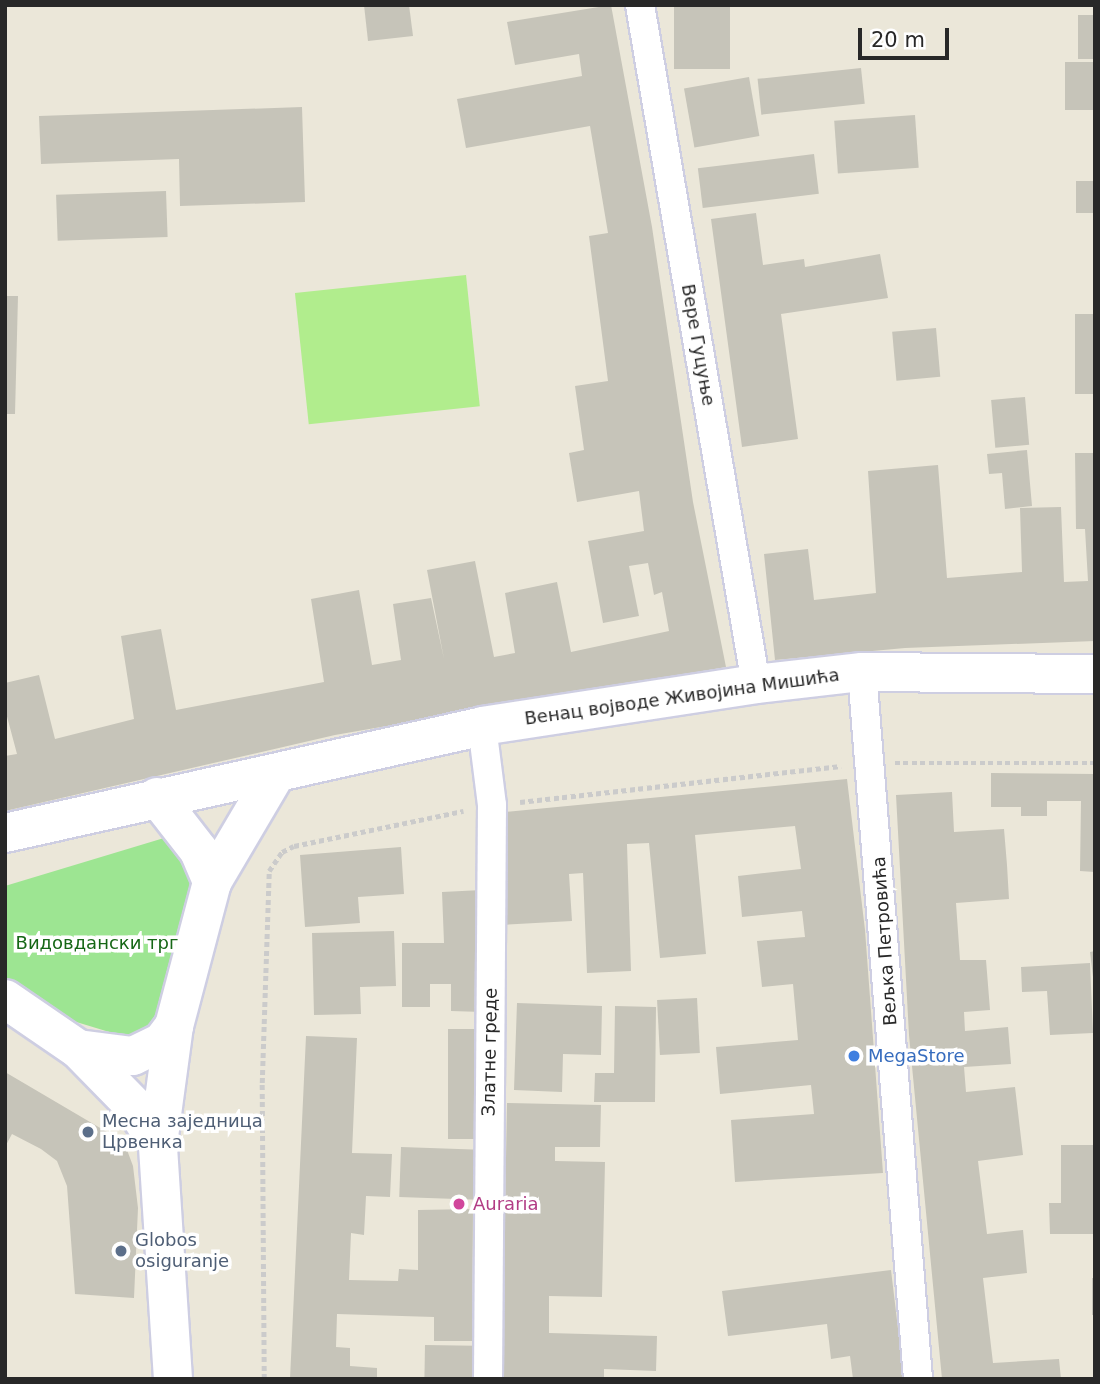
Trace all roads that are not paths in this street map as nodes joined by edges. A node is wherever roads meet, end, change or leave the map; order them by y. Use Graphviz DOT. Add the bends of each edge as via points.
graph roads {
  1 [pos="640,5"];
  2 [pos="862,672"];
  3 [pos="1095,674"];
  4 [pos="756,684"];
  5 [pos="482,726"];
  6 [pos="275,775"];
  7 [pos="157,797"];
  8 [pos="5,832"];
  9 [pos="212,882"];
  10 [pos="5,999"];
  11 [pos="174,1026"];
  12 [pos="78,1049"];
  13 [pos="158,1144"];
  14 [pos="173,1379"];
  15 [pos="488,1379"];
  16 [pos="919,1379"];
  1 -- 4 [label="street, Вере Гуцуње"];
  2 -- 3 [label="main road, Венац војводе Живојина Мишића"];
  2 -- 4 [label="main road, Венац војводе Живојина Мишића"];
  2 -- 16 [label="street, Вељка Петровића"];
  4 -- 5 [label="main road, Венац војводе Живојина Мишића"];
  5 -- 6 [label="main road, Венац војводе Живојина Мишића"];
  5 -- 15 [label="street, Златне греде" via="492,805"];
  6 -- 7 [label="main road, Венац војводе Живојина Мишића"];
  6 -- 9 [label="main road"];
  7 -- 8 [label="main road, Венац војводе Живојина Мишића"];
  7 -- 9 [label="main road" via="199,850"];
  9 -- 11 [label="main road"];
  10 -- 12 [label="main road"];
  11 -- 12 [label="main road" via="162,1042 134,1056"];
  11 -- 13 [label="main road"];
  12 -- 13 [label="main road" via="134,1106"];
  13 -- 14 [label="main road"];
}
